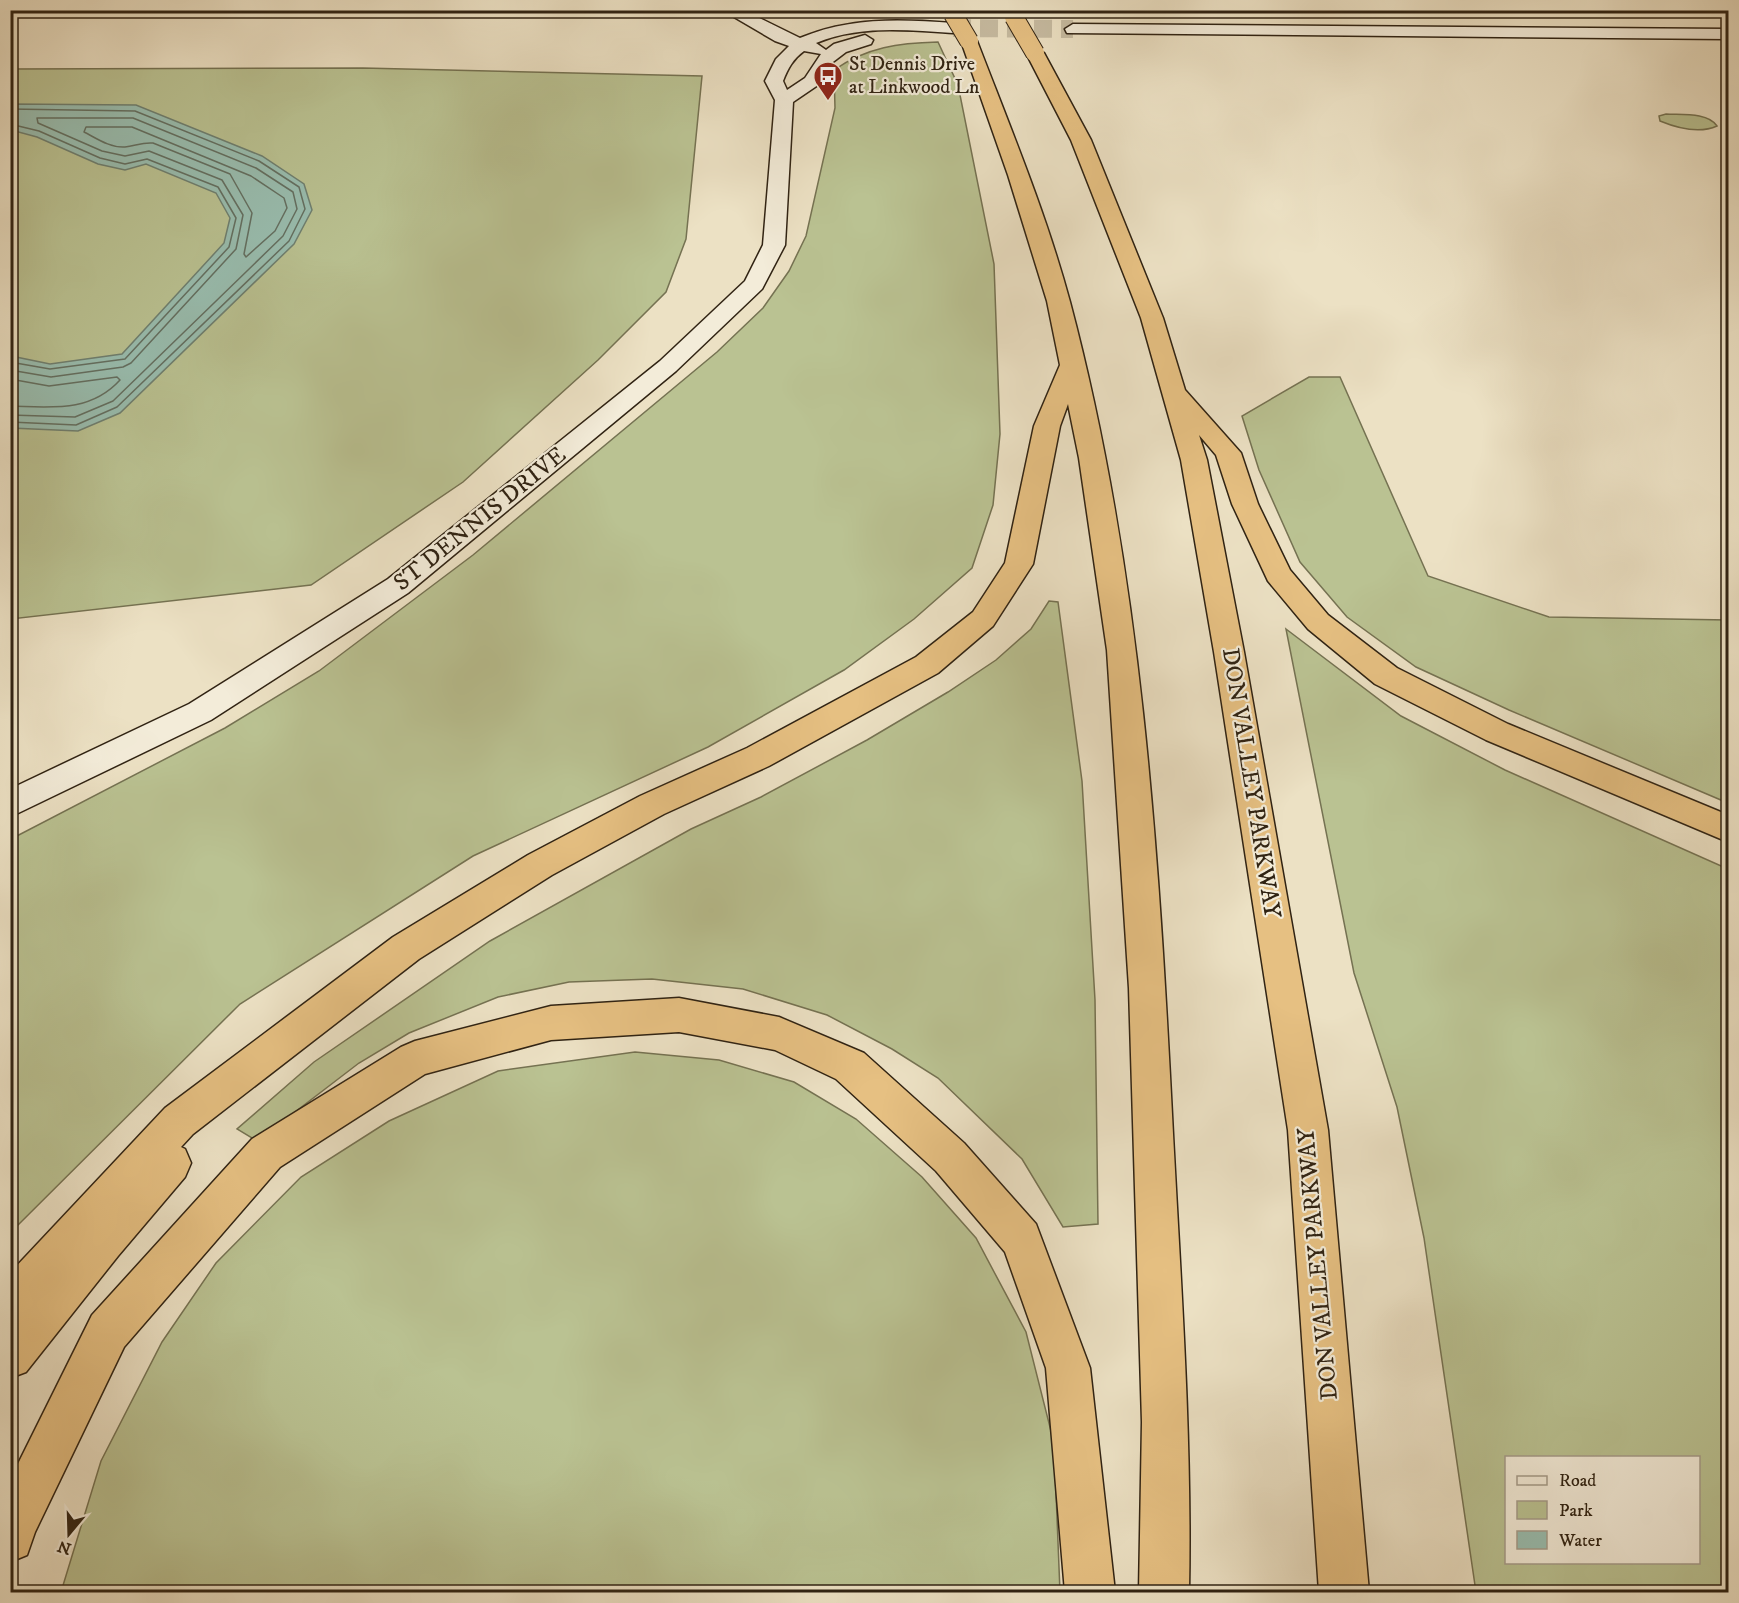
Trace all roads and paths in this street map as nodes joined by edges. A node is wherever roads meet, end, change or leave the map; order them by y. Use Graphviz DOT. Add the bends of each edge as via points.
graph roads {
  1 [pos="730,10"];
  2 [pos="952,12"];
  3 [pos="1012,14"];
  4 [pos="1073,29"];
  5 [pos="1728,34"];
  6 [pos="801,44"];
  7 [pos="831,54"];
  8 [pos="784,100"];
  9 [pos="1072,365"];
  10 [pos="1172,387"];
  11 [pos="10,804"];
  12 [pos="1728,830"];
  13 [pos="267,1053"];
  14 [pos="10,1306"];
  15 [pos="10,1356"];
  16 [pos="10,1538"];
  17 [pos="1090,1593"];
  18 [pos="1164,1593"];
  19 [pos="1344,1593"];
  1 -- 6 [label="street" via="750,23"];
  2 -- 9 [label="highway, bridge" via="969,41 1021,185 1058,301"];
  3 -- 10 [label="highway, DON VALLEY PARKWAY, bridge" via="1081,140 1152,318"];
  4 -- 5 [label="street"];
  6 -- 7 [label="street"];
  6 -- 7 [label="street, ST DENNIS DRIVE" via="843,30 883,24 953,28 874,38"];
  6 -- 8 [label="street, ST DENNIS DRIVE" via="781,63 774,81"];
  7 -- 8 [label="street" via="812,81"];
  8 -- 11 [label="street, ST DENNIS DRIVE" via="774,245 754,284 668,366 398,586 200,712"];
  9 -- 13 [label="highway" via="1047,426 1018,564 983,619 927,665 758,757 652,805 540,865 406,948"];
  9 -- 18 [label="highway" via="1092,458 1123,662 1148,1000 1166,1422"];
  10 -- 12 [label="highway" via="1228,453 1245,504 1278,574 1318,622 1386,676 1497,732"];
  10 -- 19 [label="highway, DON VALLEY PARKWAY" via="1194,460 1308,1130"];
  13 -- 14 [label="highway" via="179,1121"];
  13 -- 15 [label="highway" via="103,1240"];
  16 -- 17 [label="highway" via="108,1331 266,1153 415,1059 551,1023 679,1015 779,1034 850,1066 950,1156 1021,1239 1068,1368"];
}
